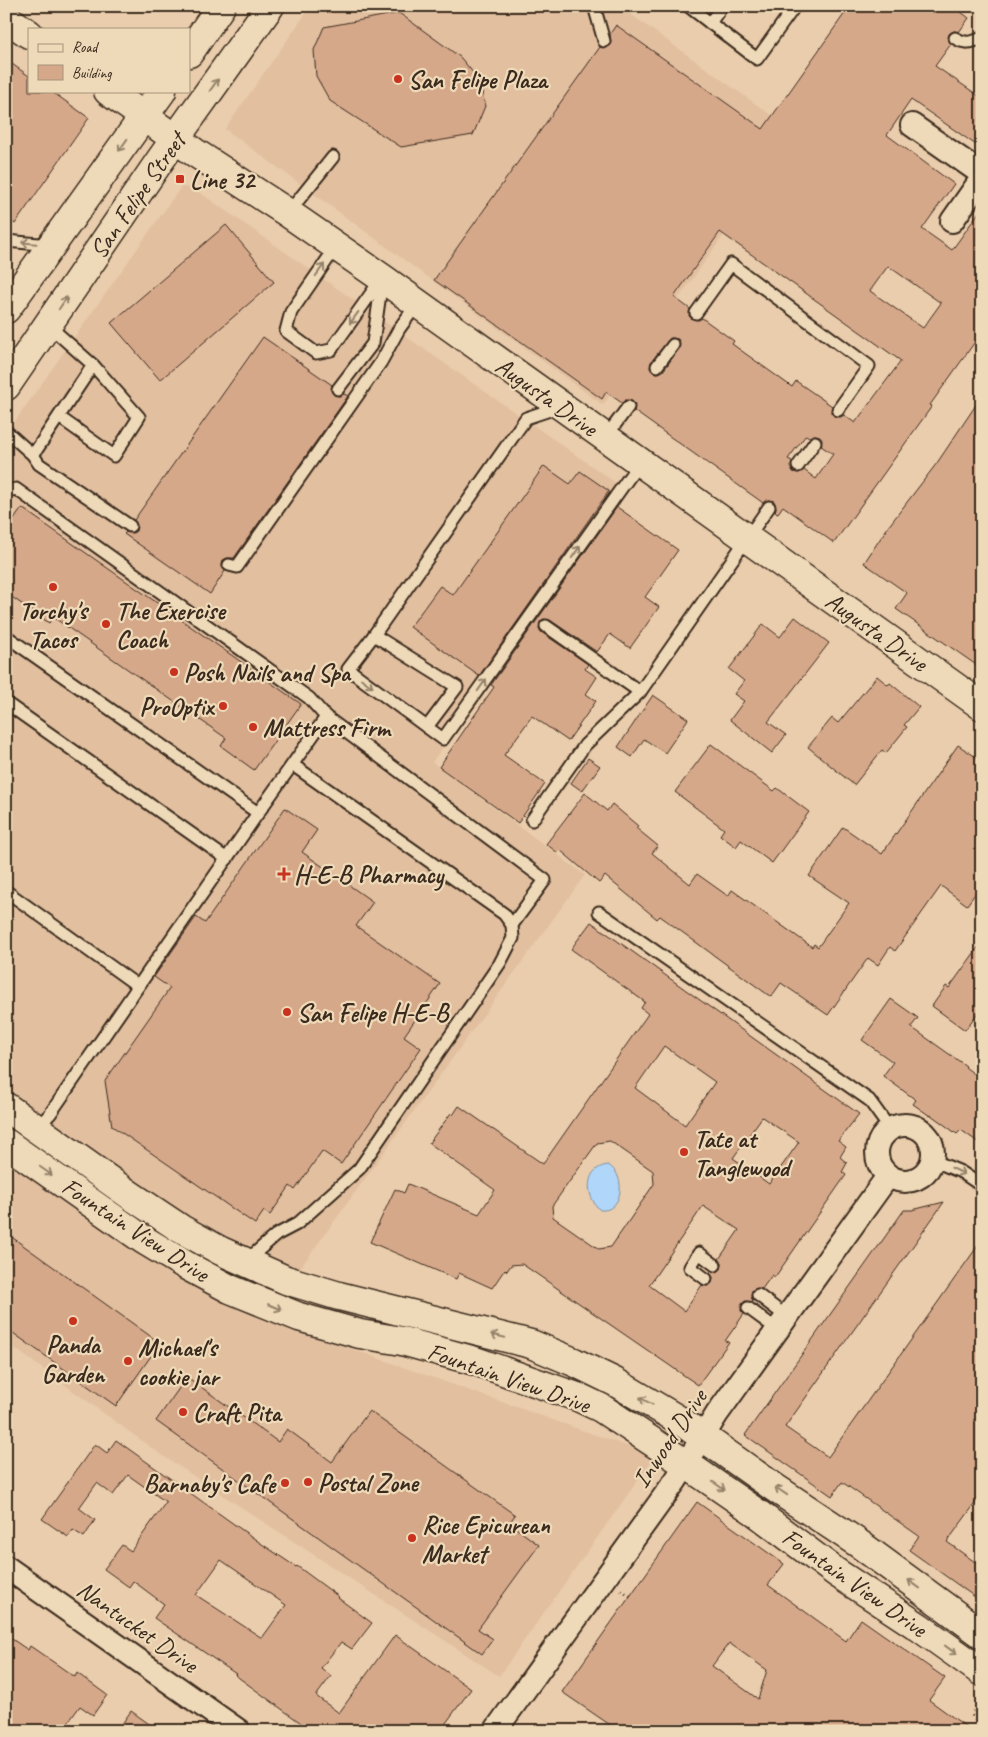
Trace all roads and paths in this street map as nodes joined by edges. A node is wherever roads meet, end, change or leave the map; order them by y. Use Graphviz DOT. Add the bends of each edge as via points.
graph roads {
  1 [pos="221,6"];
  2 [pos="270,6"];
  3 [pos="594,6"];
  4 [pos="688,6"];
  5 [pos="722,6"];
  6 [pos="795,6"];
  7 [pos="6,18"];
  8 [pos="710,23"];
  9 [pos="28,33"];
  10 [pos="955,38"];
  11 [pos="982,38"];
  12 [pos="604,42"];
  13 [pos="190,52"];
  14 [pos="109,92"];
  15 [pos="161,92"];
  16 [pos="144,116"];
  17 [pos="912,124"];
  18 [pos="176,139"];
  19 [pos="333,157"];
  20 [pos="982,176"];
  21 [pos="288,213"];
  22 [pos="952,221"];
  23 [pos="6,241"];
  24 [pos="52,245"];
  25 [pos="336,247"];
  26 [pos="382,278"];
  27 [pos="10,299"];
  28 [pos="417,304"];
  29 [pos="696,313"];
  30 [pos="48,325"];
  31 [pos="673,345"];
  32 [pos="93,365"];
  33 [pos="657,366"];
  34 [pos="6,386"];
  35 [pos="338,389"];
  36 [pos="561,406"];
  37 [pos="628,407"];
  38 [pos="838,410"];
  39 [pos="59,417"];
  40 [pos="6,431"];
  41 [pos="605,438"];
  42 [pos="815,442"];
  43 [pos="33,455"];
  44 [pos="640,462"];
  45 [pos="798,466"];
  46 [pos="6,492"];
  47 [pos="769,507"];
  48 [pos="130,526"];
  49 [pos="746,539"];
  50 [pos="230,565"];
  51 [pos="546,626"];
  52 [pos="374,635"];
  53 [pos="6,636"];
  54 [pos="640,692"];
  55 [pos="6,702"];
  56 [pos="982,706"];
  57 [pos="326,717"];
  58 [pos="427,727"];
  59 [pos="293,765"];
  60 [pos="258,813"];
  61 [pos="532,820"];
  62 [pos="227,859"];
  63 [pos="6,891"];
  64 [pos="599,912"];
  65 [pos="512,925"];
  66 [pos="138,986"];
  67 [pos="6,1107"];
  68 [pos="36,1129"];
  69 [pos="890,1129"];
  70 [pos="6,1143"];
  71 [pos="932,1160"];
  72 [pos="888,1176"];
  73 [pos="982,1186"];
  74 [pos="246,1261"];
  75 [pos="715,1265"];
  76 [pos="706,1279"];
  77 [pos="230,1289"];
  78 [pos="758,1295"];
  79 [pos="748,1308"];
  80 [pos="407,1313"];
  81 [pos="783,1323"];
  82 [pos="402,1341"];
  83 [pos="704,1437"];
  84 [pos="686,1464"];
  85 [pos="6,1567"];
  86 [pos="936,1601"];
  87 [pos="919,1627"];
  88 [pos="982,1634"];
  89 [pos="982,1672"];
  90 [pos="982,1708"];
  91 [pos="982,1720"];
  92 [pos="239,1731"];
  93 [pos="495,1731"];
  1 -- 13 [label="main road"];
  18 -- 2 [label="main road, San Felipe Street, one-way"];
  3 -- 12 [label="lane"];
  4 -- 8 [label="lane"];
  5 -- 8 [label="lane"];
  6 -- 8 [label="lane" via="757,60"];
  7 -- 9 [label="main road"];
  10 -- 11 [label="lane" via="972,43"];
  14 -- 16 [label="main road, Augusta Drive"];
  15 -- 16 [label="main road, San Felipe Street"];
  16 -- 18 [label="main road, Augusta Drive"];
  16 -- 24 [label="main road, San Felipe Street, one-way"];
  17 -- 20 [label="street"];
  18 -- 21 [label="main road, Augusta Drive"];
  30 -- 18 [label="main road, San Felipe Street, one-way"];
  19 -- 21 [label="lane"];
  20 -- 22 [label="street"];
  21 -- 25 [label="main road, Augusta Drive"];
  24 -- 23 [label="lane, one-way"];
  24 -- 27 [label="main road, San Felipe Street"];
  25 -- 26 [label="main road, Augusta Drive"];
  26 -- 25 [label="lane, one-way" via="331,350 316,353 286,331 291,312"];
  26 -- 28 [label="main road, Augusta Drive"];
  26 -- 35 [label="lane" via="373,343"];
  28 -- 36 [label="main road, Augusta Drive"];
  28 -- 50 [label="lane" via="381,362 237,567"];
  29 -- 38 [label="lane" via="731,264 869,366"];
  30 -- 32 [label="lane"];
  30 -- 34 [label="main road, San Felipe Street"];
  31 -- 33 [label="lane"];
  32 -- 39 [label="lane"];
  32 -- 39 [label="lane" via="139,417 114,456"];
  36 -- 41 [label="main road, Augusta Drive"];
  36 -- 52 [label="lane" via="526,418"];
  37 -- 41 [label="lane"];
  39 -- 43 [label="lane"];
  40 -- 43 [label="lane"];
  41 -- 44 [label="main road, Augusta Drive"];
  42 -- 45 [label="lane"];
  43 -- 48 [label="lane" via="40,464"];
  44 -- 49 [label="main road, Augusta Drive"];
  58 -- 44 [label="lane, one-way" via="441,740 448,733"];
  46 -- 57 [label="lane" via="16,489 309,698"];
  47 -- 49 [label="lane"];
  49 -- 54 [label="lane"];
  49 -- 56 [label="main road, Augusta Drive"];
  51 -- 54 [label="lane"];
  52 -- 58 [label="lane, one-way" via="348,669"];
  52 -- 58 [label="lane" via="457,687"];
  53 -- 60 [label="lane"];
  54 -- 61 [label="lane" via="585,745"];
  55 -- 62 [label="lane"];
  57 -- 59 [label="lane"];
  57 -- 65 [label="lane" via="545,880"];
  59 -- 60 [label="lane"];
  59 -- 65 [label="lane" via="504,914"];
  60 -- 62 [label="lane"];
  62 -- 66 [label="lane"];
  63 -- 66 [label="lane"];
  64 -- 69 [label="lane" via="869,1100"];
  65 -- 74 [label="lane" via="513,938 500,963 359,1168 297,1224 276,1235"];
  66 -- 68 [label="lane" via="50,1114"];
  67 -- 68 [label="main road, Fountain View Drive"];
  68 -- 74 [label="main road, Fountain View Drive" via="181,1229"];
  69 -- 71 [label="street" via="899,1126 917,1128 930,1141"];
  69 -- 72 [label="street" via="878,1143 877,1153 878,1162"];
  70 -- 77 [label="main road, Fountain View Drive, one-way" via="144,1240"];
  71 -- 72 [label="street" via="915,1179 897,1180"];
  71 -- 73 [label="lane, one-way" via="961,1172"];
  72 -- 81 [label="street, Inwood Drive"];
  74 -- 77 [label="main road"];
  74 -- 80 [label="main road, Fountain View Drive" via="286,1280"];
  75 -- 76 [label="lane" via="699,1253 690,1267"];
  77 -- 82 [label="main road, Fountain View Drive, one-way" via="299,1317 360,1334"];
  78 -- 81 [label="lane"];
  79 -- 81 [label="lane"];
  80 -- 82 [label="main road"];
  83 -- 80 [label="main road, Fountain View Drive, one-way" via="614,1382 531,1344"];
  81 -- 83 [label="street, Inwood Drive"];
  82 -- 84 [label="main road, Fountain View Drive" via="475,1361 580,1398"];
  83 -- 84 [label="street, Inwood Drive"];
  86 -- 83 [label="main road, Fountain View Drive, one-way"];
  84 -- 87 [label="main road, Fountain View Drive, one-way" via="837,1573"];
  84 -- 93 [label="street, Inwood Drive"];
  85 -- 92 [label="street, Nantucket Drive"];
  86 -- 87 [label="main road"];
  86 -- 88 [label="main road, Fountain View Drive"];
  87 -- 89 [label="main road, Fountain View Drive, one-way"];
  90 -- 91 [label="path" via="975,1708 972,1715 975,1720"];
}
